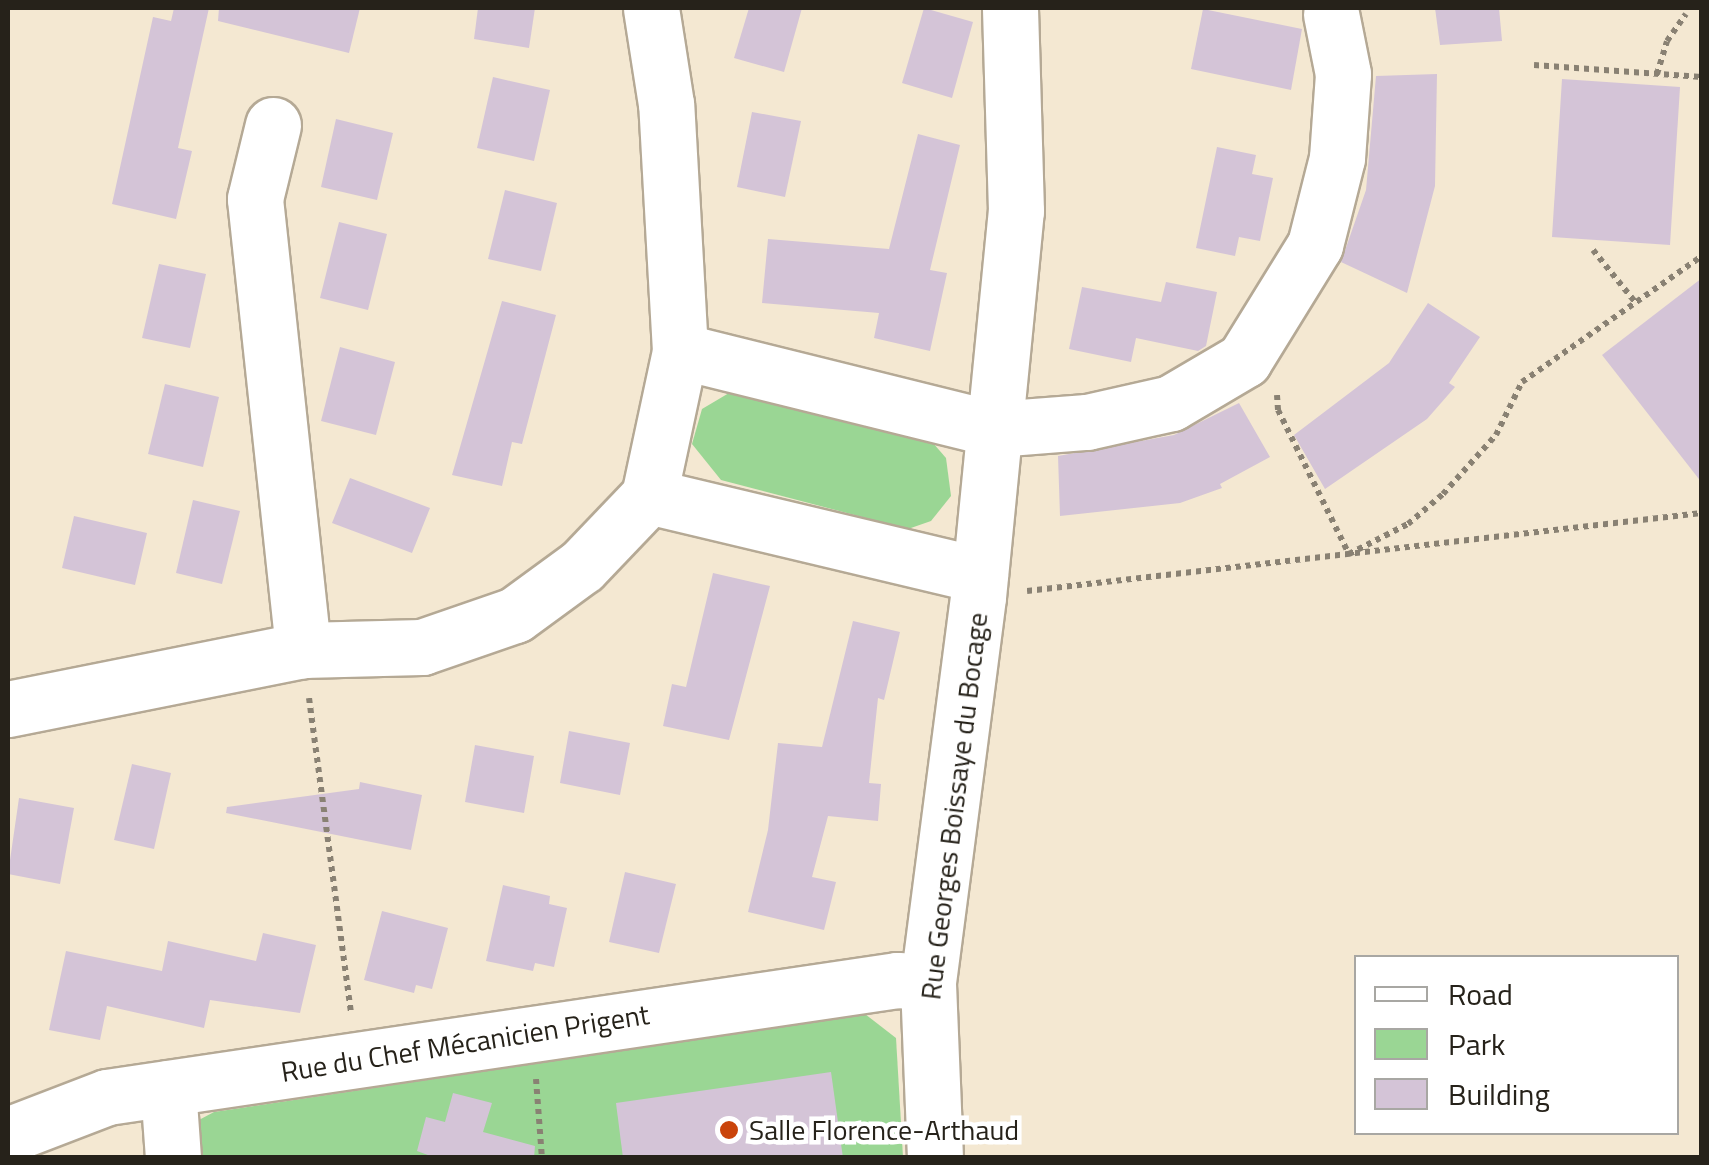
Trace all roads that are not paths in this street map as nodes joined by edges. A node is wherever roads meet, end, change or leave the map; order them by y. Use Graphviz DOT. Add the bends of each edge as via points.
graph roads {
  1 [pos="650,8"];
  2 [pos="1010,8"];
  3 [pos="1333,10"];
  4 [pos="272,125"];
  5 [pos="680,351"];
  6 [pos="995,429"];
  7 [pos="649,496"];
  8 [pos="979,586"];
  9 [pos="302,650"];
  10 [pos="8,709"];
  11 [pos="928,982"];
  12 [pos="168,1088"];
  13 [pos="8,1135"];
  14 [pos="173,1158"];
  15 [pos="934,1158"];
  1 -- 5 [label="street" via="666,104"];
  2 -- 6 [label="street, Rue Georges Boissaye du Bocage" via="1016,211"];
  3 -- 6 [label="street" via="1343,74 1338,158 1315,245 1244,360 1171,402 1087,422"];
  4 -- 9 [label="street" via="255,199"];
  5 -- 6 [label="street"];
  5 -- 7 [label="street"];
  6 -- 8 [label="street, Rue Georges Boissaye du Bocage"];
  7 -- 8 [label="street"];
  7 -- 9 [label="street" via="582,566 514,616 422,648"];
  8 -- 11 [label="street, Rue Georges Boissaye du Bocage"];
  9 -- 10 [label="street"];
  11 -- 12 [label="street, Rue du Chef Mécanicien Prigent" via="897,980"];
  11 -- 15 [label="street, Rue Georges Boissaye du Bocage"];
  12 -- 13 [label="street, Rue du Chef Mécanicien Prigent" via="107,1097"];
  12 -- 14 [label="street"];
}
